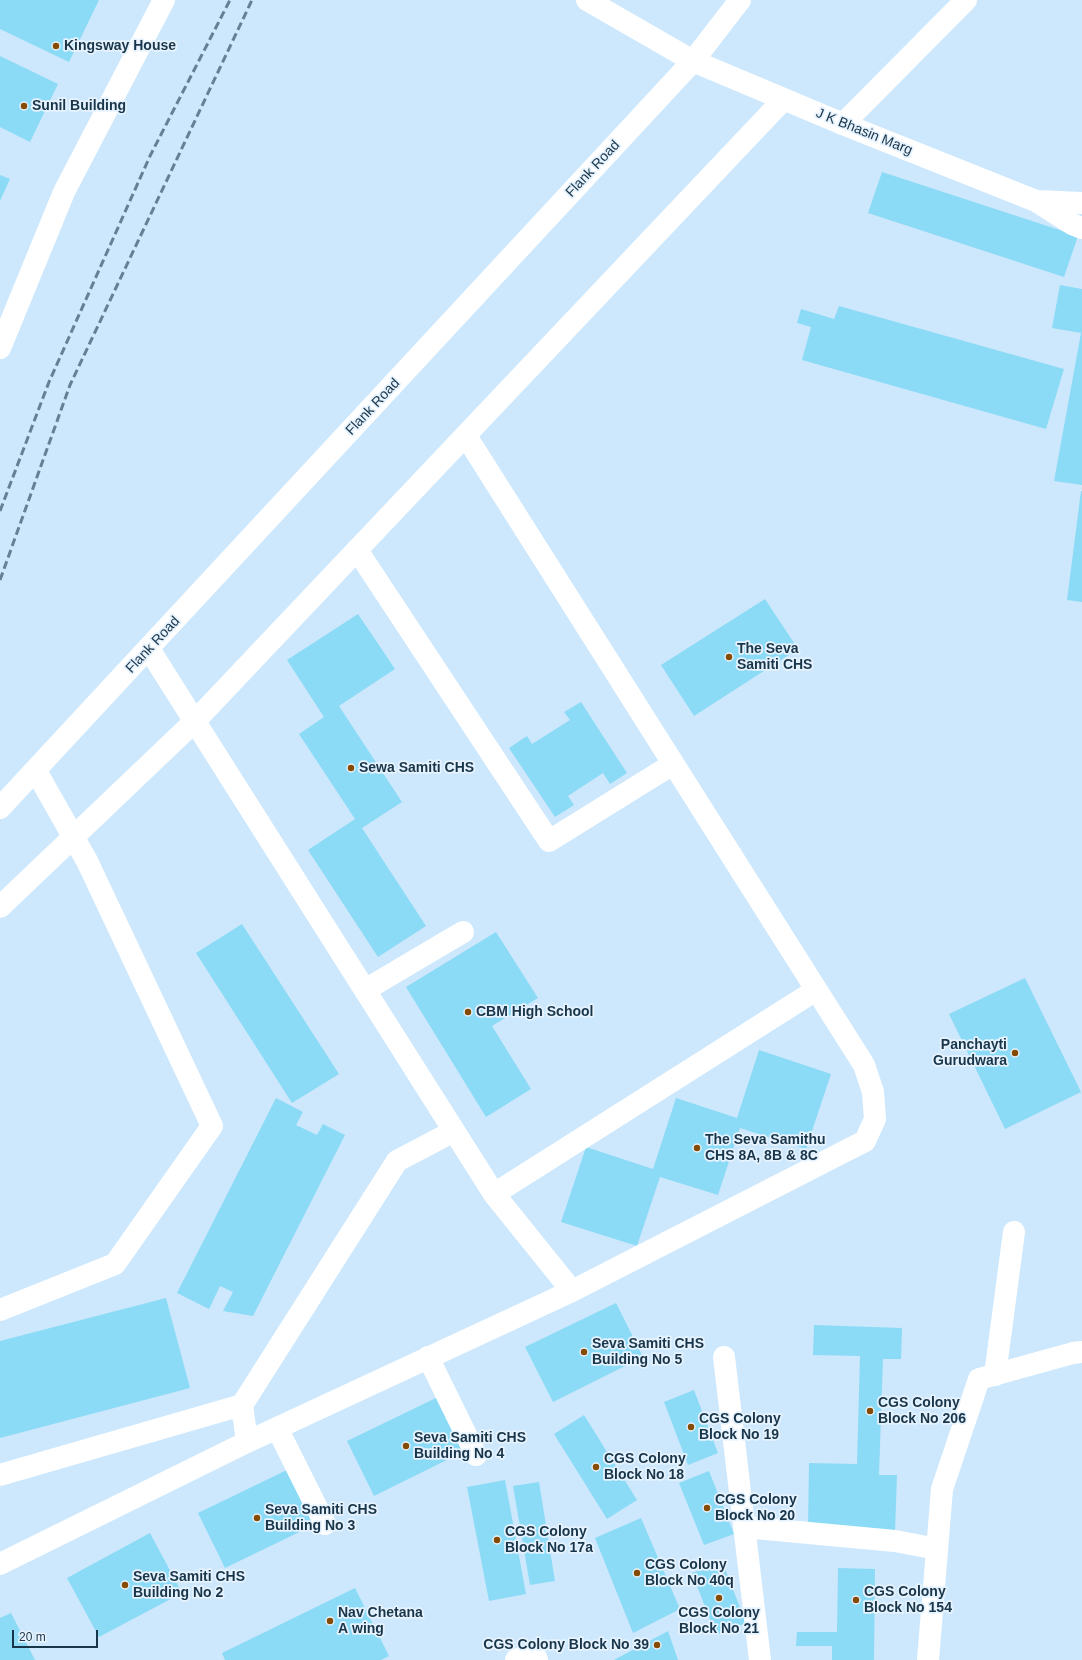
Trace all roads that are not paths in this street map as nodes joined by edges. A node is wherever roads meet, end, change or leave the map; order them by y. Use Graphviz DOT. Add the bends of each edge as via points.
graph roads {
  1 [pos="164,0"];
  2 [pos="588,0"];
  3 [pos="740,0"];
  4 [pos="966,0"];
  5 [pos="693,61"];
  6 [pos="784,99"];
  7 [pos="843,124"];
  8 [pos="1036,201"];
  9 [pos="1082,203"];
  10 [pos="1079,220"];
  11 [pos="0,348"];
  12 [pos="466,436"];
  13 [pos="357,550"];
  14 [pos="149,649"];
  15 [pos="195,721"];
  16 [pos="673,764"];
  17 [pos="36,771"];
  18 [pos="0,808"];
  19 [pos="74,837"];
  20 [pos="0,907"];
  21 [pos="463,932"];
  22 [pos="365,990"];
  23 [pos="816,990"];
  24 [pos="454,1131"];
  25 [pos="494,1194"];
  26 [pos="1014,1232"];
  27 [pos="572,1291"];
  28 [pos="0,1310"];
  29 [pos="1082,1352"];
  30 [pos="428,1358"];
  31 [pos="724,1358"];
  32 [pos="995,1375"];
  33 [pos="242,1405"];
  34 [pos="277,1428"];
  35 [pos="247,1442"];
  36 [pos="476,1455"];
  37 [pos="0,1475"];
  38 [pos="324,1524"];
  39 [pos="744,1527"];
  40 [pos="937,1549"];
  41 [pos="0,1564"];
  42 [pos="516,1660"];
  43 [pos="537,1660"];
  44 [pos="760,1660"];
  45 [pos="928,1660"];
  1 -- 11 [label="street" via="64,192"];
  2 -- 5 [label="street, J K Bhasin Marg"];
  3 -- 5 [label="street, Flank Road"];
  4 -- 7 [label="street"];
  5 -- 6 [label="street, J K Bhasin Marg"];
  5 -- 14 [label="street, Flank Road"];
  6 -- 7 [label="street, J K Bhasin Marg"];
  6 -- 12 [label="street"];
  7 -- 8 [label="street, J K Bhasin Marg"];
  8 -- 9 [label="street, J K Bhasin Marg"];
  8 -- 10 [label="street, J K Bhasin Marg"];
  12 -- 13 [label="street"];
  12 -- 16 [label="street"];
  13 -- 15 [label="street"];
  13 -- 16 [label="street" via="549,841"];
  14 -- 15 [label="street"];
  14 -- 17 [label="street, Flank Road"];
  15 -- 19 [label="street"];
  15 -- 22 [label="street"];
  16 -- 23 [label="street"];
  17 -- 18 [label="street, Flank Road"];
  17 -- 19 [label="street"];
  19 -- 20 [label="street"];
  19 -- 28 [label="street" via="212,1126 116,1264"];
  21 -- 22 [label="street"];
  22 -- 24 [label="street"];
  23 -- 25 [label="street"];
  23 -- 27 [label="street" via="864,1065 873,1092 875,1119 865,1142"];
  24 -- 25 [label="street"];
  24 -- 33 [label="street" via="397,1161"];
  25 -- 27 [label="street"];
  26 -- 32 [label="street"];
  27 -- 30 [label="street"];
  29 -- 32 [label="street"];
  30 -- 34 [label="street"];
  30 -- 36 [label="street"];
  31 -- 39 [label="street"];
  32 -- 40 [label="street" via="979,1379 942,1489"];
  33 -- 35 [label="street"];
  33 -- 37 [label="street"];
  34 -- 35 [label="street"];
  34 -- 38 [label="street"];
  35 -- 41 [label="street"];
  39 -- 40 [label="street" via="895,1541"];
  39 -- 44 [label="street"];
  40 -- 45 [label="street"];
  42 -- 43 [label="street" via="534,1653"];
}
